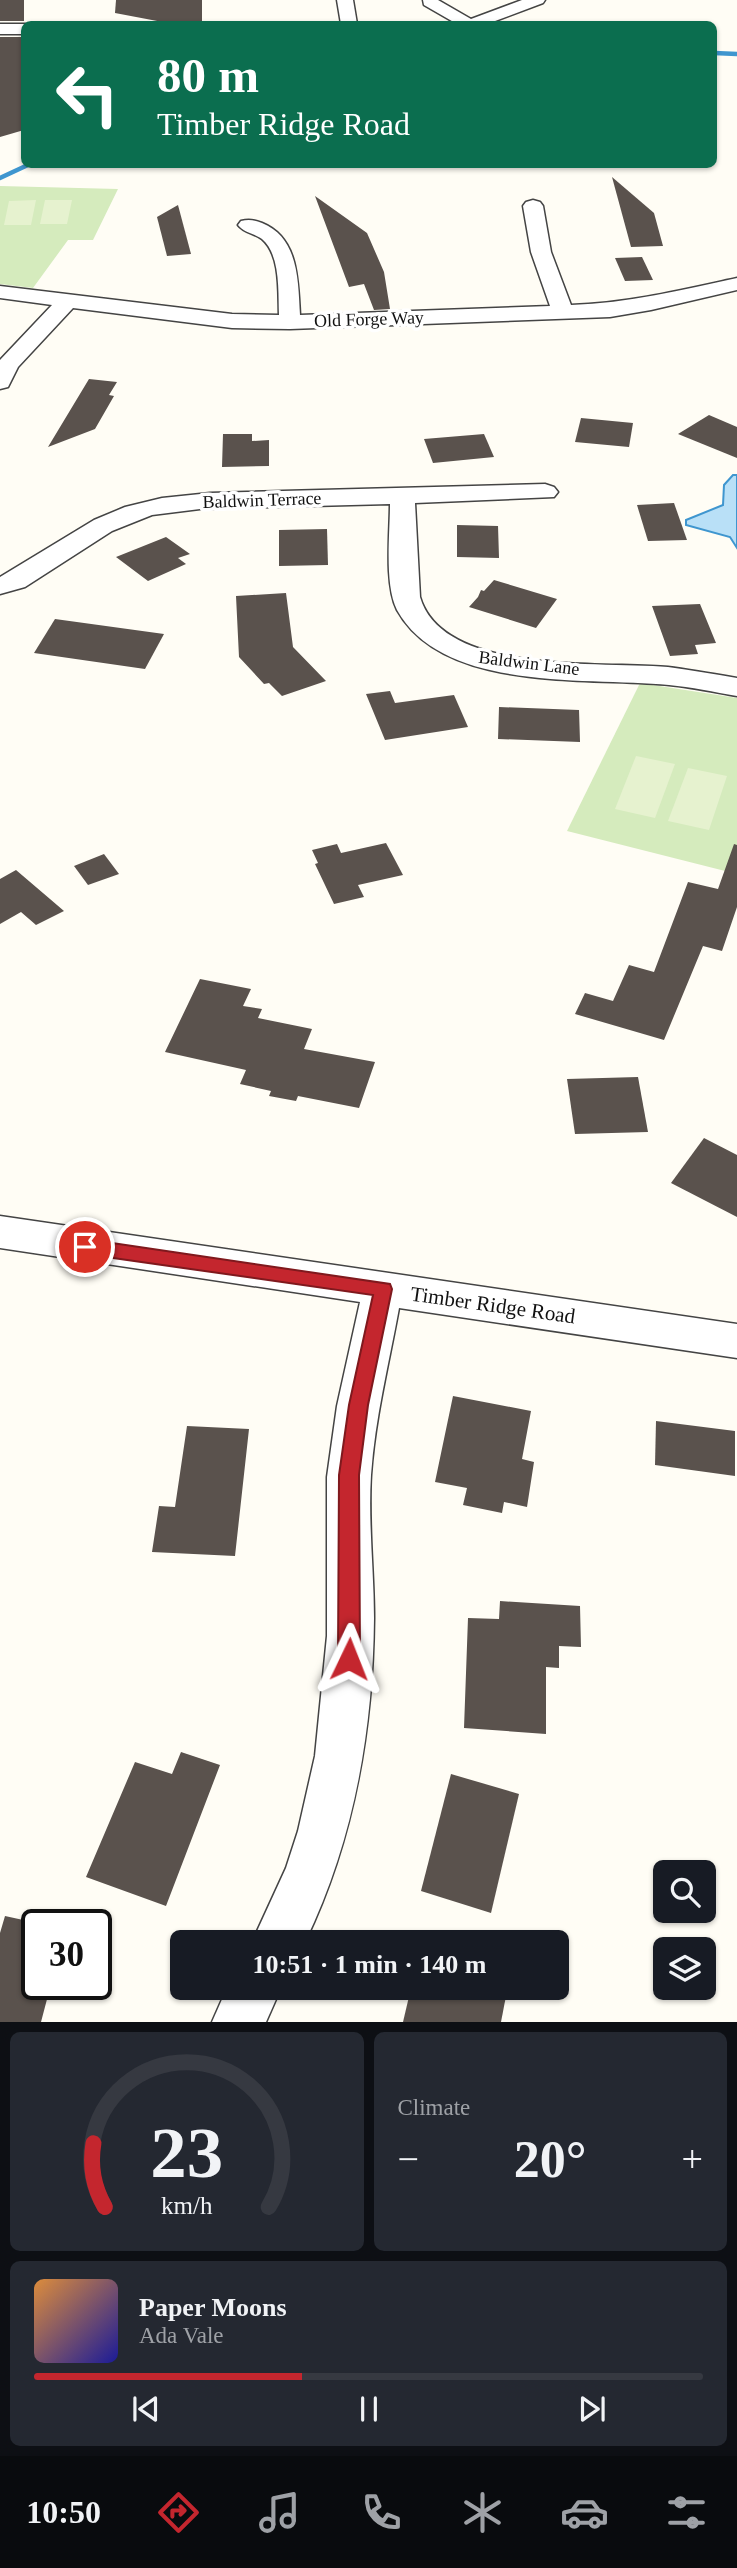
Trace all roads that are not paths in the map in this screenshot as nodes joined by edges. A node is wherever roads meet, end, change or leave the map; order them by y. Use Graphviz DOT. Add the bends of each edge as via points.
graph roads {
  1 [pos="345,0"];
  2 [pos="436,0"];
  3 [pos="494,0"];
  4 [pos="537,0"];
  5 [pos="451,14"];
  6 [pos="348,21"];
  7 [pos="465,21"];
  8 [pos="479,21"];
  9 [pos="0,29"];
  10 [pos="21,29"];
  11 [pos="533,206"];
  12 [pos="248,225"];
  13 [pos="737,284"];
  14 [pos="0,292"];
  15 [pos="68,300"];
  16 [pos="564,312"];
  17 [pos="290,322"];
  18 [pos="0,382"];
  19 [pos="545,492"];
  20 [pos="402,496"];
  21 [pos="0,586"];
  22 [pos="737,687"];
  23 [pos="0,1232"];
  24 [pos="383,1289"];
  25 [pos="737,1341"];
  26 [pos="284,1930"];
  27 [pos="249,2000"];
  28 [pos="239,2022"];
  1 -- 6 [label="street"];
  2 -- 5 [label="street" via="430,2"];
  3 -- 5 [label="street"];
  4 -- 8 [label="street"];
  5 -- 7 [label="street"];
  9 -- 10 [label="street"];
  11 -- 16 [label="street" via="541,252"];
  12 -- 17 [label="street" via="271,234 278,245 284,260"];
  13 -- 16 [label="street, Old Forge Way" via="651,304"];
  14 -- 15 [label="street, Old Forge Way"];
  15 -- 17 [label="street, Old Forge Way" via="232,321"];
  15 -- 18 [label="street" via="8,365"];
  16 -- 17 [label="street, Old Forge Way"];
  19 -- 20 [label="street, Baldwin Terrace"];
  20 -- 21 [label="street, Baldwin Terrace" via="165,505 110,523"];
  20 -- 22 [label="street, Baldwin Lane" via="406,595 411,610 434,638 451,649 511,665"];
  23 -- 24 [label="street, Timber Ridge Road"];
  24 -- 25 [label="street, Timber Ridge Road"];
  24 -- 26 [label="street" via="358,1405 349,1475 345,1734 325,1833"];
  27 -- 28 [label="street"];
}
